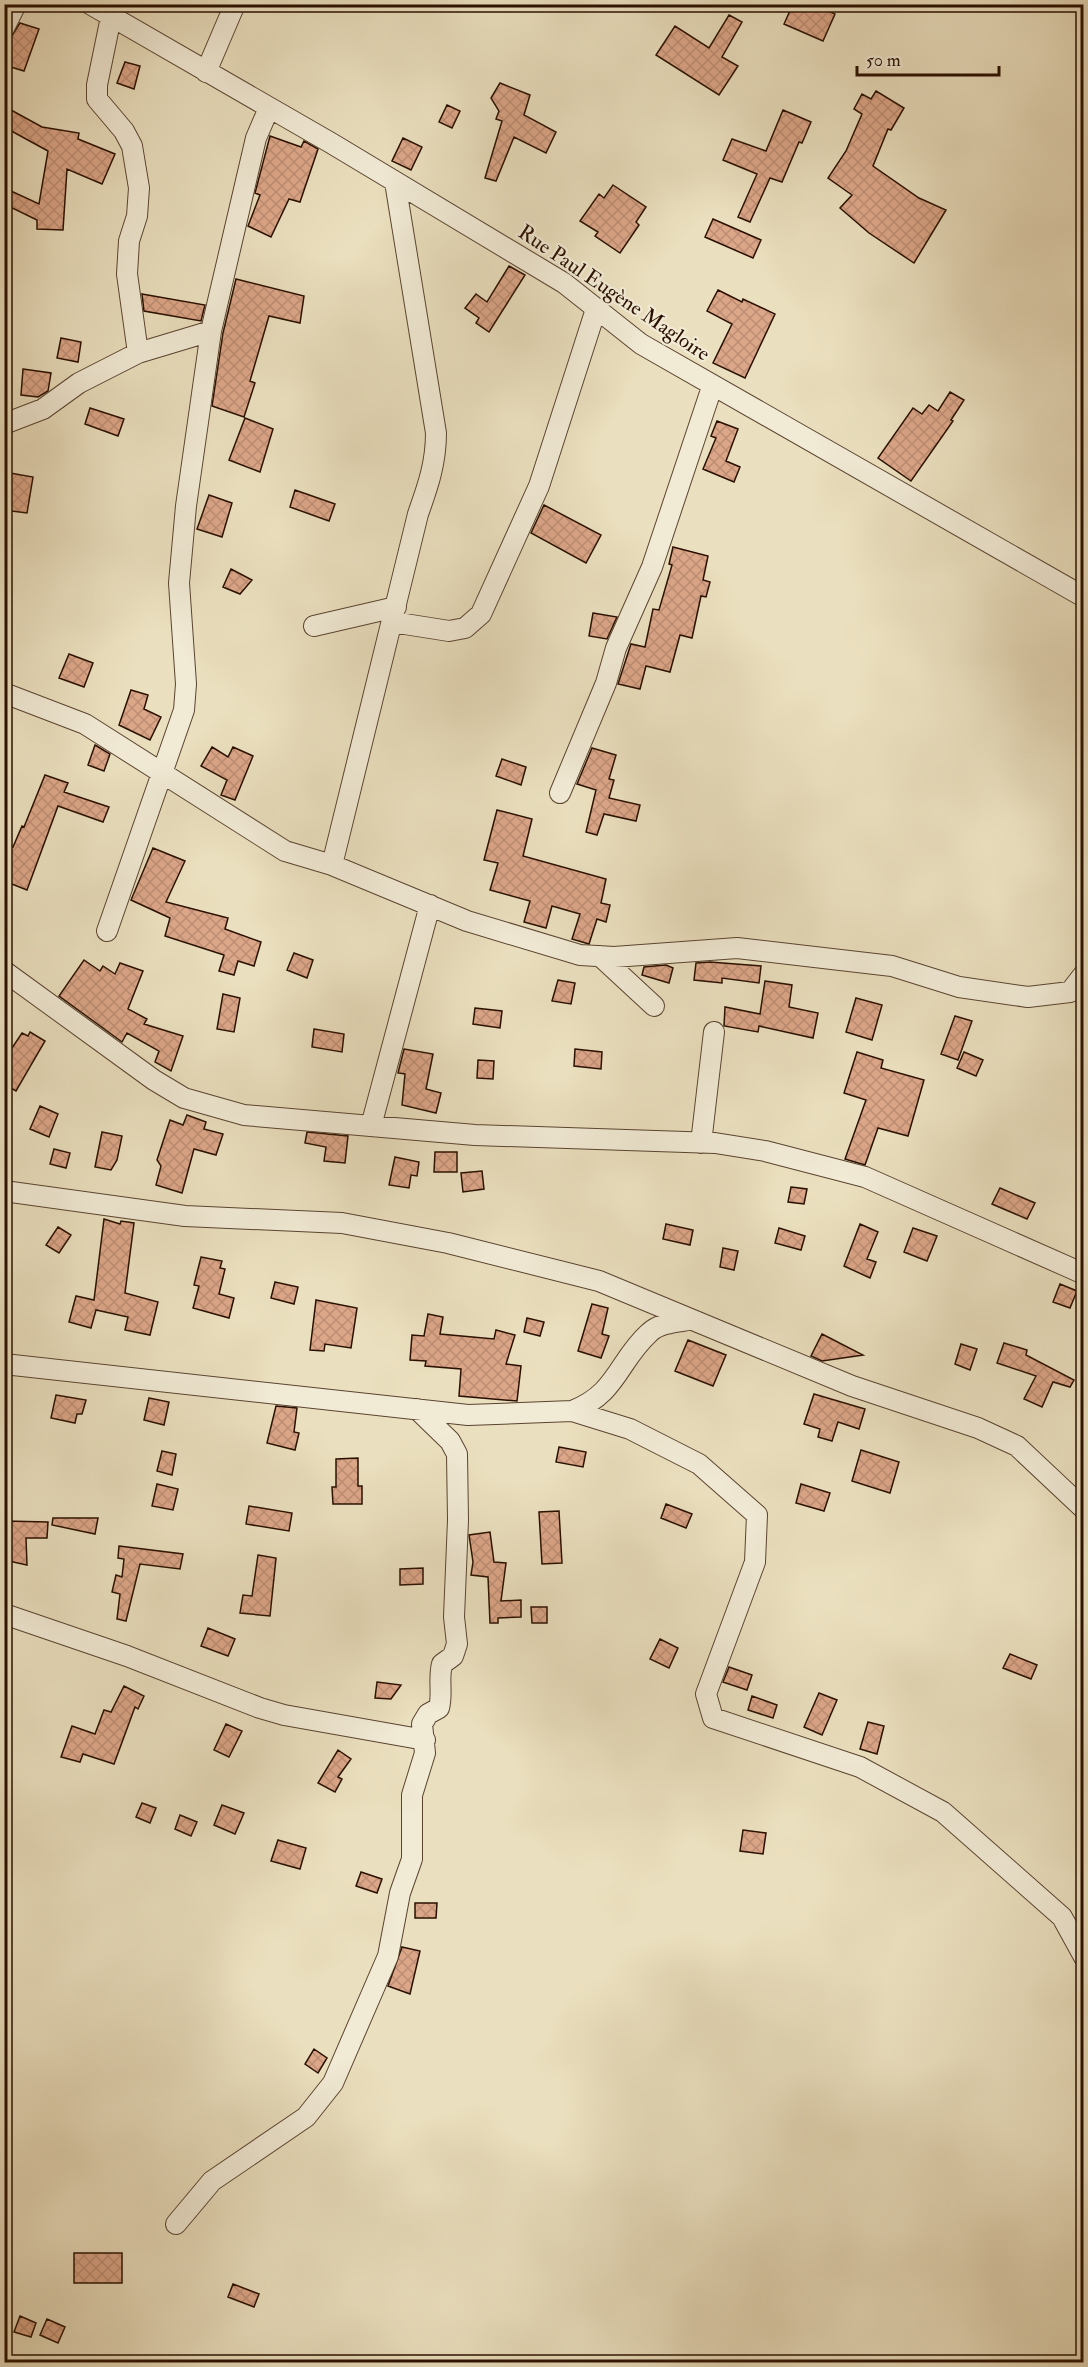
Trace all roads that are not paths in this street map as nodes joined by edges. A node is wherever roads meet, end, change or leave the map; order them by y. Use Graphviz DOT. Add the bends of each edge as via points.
graph roads {
  1 [pos="16,4"];
  2 [pos="90,4"];
  3 [pos="235,4"];
  4 [pos="111,16"];
  5 [pos="4,28"];
  6 [pos="206,72"];
  7 [pos="268,108"];
  8 [pos="395,182"];
  9 [pos="596,309"];
  10 [pos="211,331"];
  11 [pos="138,353"];
  12 [pos="712,387"];
  13 [pos="4,424"];
  14 [pos="1083,597"];
  15 [pos="394,615"];
  16 [pos="314,626"];
  17 [pos="4,693"];
  18 [pos="164,773"];
  19 [pos="560,792"];
  20 [pos="332,865"];
  21 [pos="430,905"];
  22 [pos="107,931"];
  23 [pos="600,956"];
  24 [pos="4,971"];
  25 [pos="1083,974"];
  26 [pos="654,1006"];
  27 [pos="714,1032"];
  28 [pos="370,1126"];
  29 [pos="701,1143"];
  30 [pos="4,1191"];
  31 [pos="1083,1274"];
  32 [pos="688,1320"];
  33 [pos="4,1364"];
  34 [pos="417,1409"];
  35 [pos="572,1411"];
  36 [pos="1083,1509"];
  37 [pos="4,1614"];
  38 [pos="424,1740"];
  39 [pos="1083,1957"];
  40 [pos="176,2224"];
  1 -- 5 [label="street"];
  2 -- 4 [label="street, Rue Paul Eugène Magloire"];
  3 -- 6 [label="street"];
  4 -- 6 [label="street, Rue Paul Eugène Magloire"];
  4 -- 11 [label="street" via="97,85 98,99 132,146 139,188 126,274"];
  6 -- 7 [label="street, Rue Paul Eugène Magloire"];
  7 -- 8 [label="street, Rue Paul Eugène Magloire"];
  7 -- 10 [label="street" via="256,138"];
  8 -- 9 [label="street, Rue Paul Eugène Magloire" via="564,283"];
  8 -- 15 [label="street" via="436,433 433,474 418,514"];
  9 -- 12 [label="street, Rue Paul Eugène Magloire" via="641,345"];
  9 -- 15 [label="street" via="539,486 481,614 465,628 449,631"];
  10 -- 11 [label="street"];
  10 -- 18 [label="street" via="179,583 186,684 184,710"];
  11 -- 13 [label="street" via="79,383 43,409"];
  12 -- 14 [label="street, Rue Paul Eugène Magloire"];
  12 -- 19 [label="street" via="652,567"];
  15 -- 16 [label="street"];
  15 -- 20 [label="street"];
  17 -- 18 [label="street" via="86,724"];
  18 -- 20 [label="street" via="285,851"];
  18 -- 22 [label="street"];
  20 -- 21 [label="street"];
  21 -- 23 [label="street" via="467,921 580,955"];
  21 -- 28 [label="street"];
  23 -- 25 [label="street" via="737,948 892,966 959,987 1028,997 1070,993"];
  23 -- 26 [label="street"];
  24 -- 28 [label="street" via="153,1080 184,1098 244,1115"];
  27 -- 29 [label="street"];
  28 -- 29 [label="street" via="475,1135"];
  29 -- 31 [label="street" via="765,1151 865,1177"];
  30 -- 32 [label="street" via="185,1216 342,1223 448,1243 599,1281"];
  32 -- 35 [label="street" via="660,1326 649,1333 607,1390 588,1405"];
  32 -- 36 [label="street" via="1017,1446"];
  33 -- 34 [label="street"];
  34 -- 35 [label="street" via="468,1415"];
  34 -- 38 [label="street" via="450,1441 457,1454 456,1644 453,1656 442,1664 438,1678 442,1697 439,1708 428,1714 422,1724"];
  35 -- 39 [label="street" via="630,1429 699,1464 757,1515 755,1562 705,1694 712,1718 764,1732 860,1767 944,1812 1062,1917"];
  37 -- 38 [label="street" via="260,1708"];
  38 -- 40 [label="street" via="425,1753 411,1795 412,1859 400,1893 388,1956 333,2083 306,2117 212,2181"];
}
